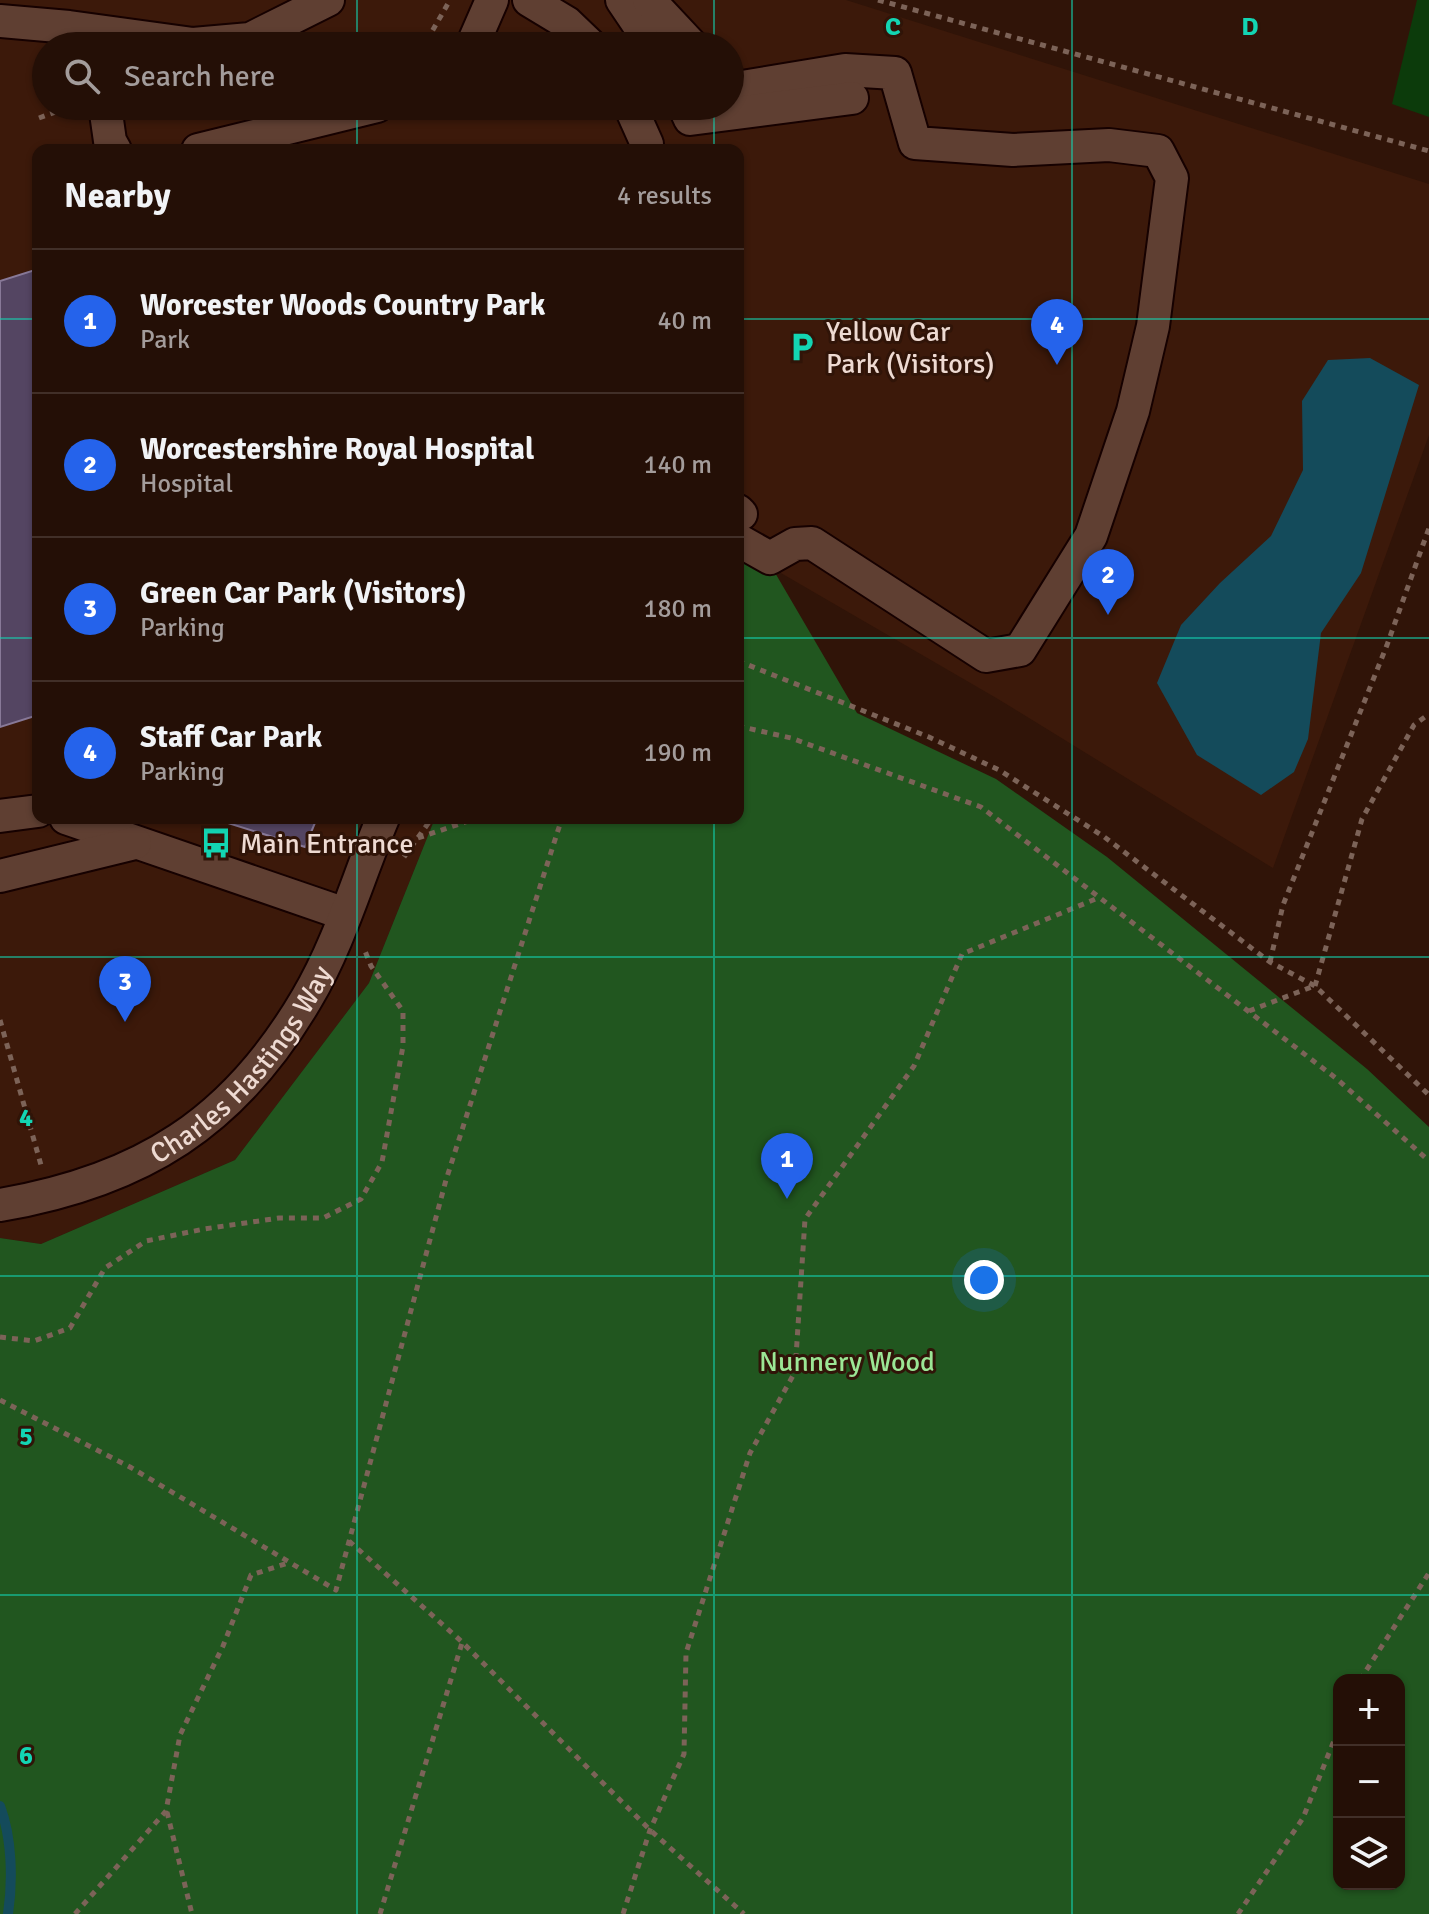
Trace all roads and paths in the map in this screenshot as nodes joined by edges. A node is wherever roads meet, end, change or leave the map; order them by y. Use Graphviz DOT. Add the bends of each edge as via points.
graph roads {
  1 [pos="328,0"];
  2 [pos="450,0"];
  3 [pos="492,0"];
  4 [pos="529,0"];
  5 [pos="622,0"];
  6 [pos="649,0"];
  7 [pos="878,0"];
  8 [pos="0,21"];
  9 [pos="63,32"];
  10 [pos="264,32"];
  11 [pos="432,32"];
  12 [pos="478,32"];
  13 [pos="576,32"];
  14 [pos="644,32"];
  15 [pos="679,32"];
  16 [pos="744,87"];
  17 [pos="852,98"];
  18 [pos="744,107"];
  19 [pos="107,120"];
  20 [pos="320,120"];
  21 [pos="636,120"];
  22 [pos="112,144"];
  23 [pos="222,144"];
  24 [pos="647,144"];
  25 [pos="1429,151"];
  26 [pos="744,528"];
  27 [pos="1429,528"];
  28 [pos="744,663"];
  29 [pos="1429,714"];
  30 [pos="744,727"];
  31 [pos="32,812"];
  32 [pos="0,816"];
  33 [pos="83,824"];
  34 [pos="381,824"];
  35 [pos="428,824"];
  36 [pos="460,824"];
  37 [pos="560,824"];
  38 [pos="419,838"];
  39 [pos="135,843"];
  40 [pos="396,867"];
  41 [pos="0,876"];
  42 [pos="1098,898"];
  43 [pos="345,914"];
  44 [pos="363,946"];
  45 [pos="1270,962"];
  46 [pos="1315,986"];
  47 [pos="1248,1012"];
  48 [pos="0,1020"];
  49 [pos="1429,1095"];
  50 [pos="1429,1161"];
  51 [pos="49,1195"];
  52 [pos="0,1205"];
  53 [pos="0,1337"];
  54 [pos="0,1400"];
  55 [pos="349,1541"];
  56 [pos="291,1562"];
  57 [pos="1429,1573"];
  58 [pos="462,1642"];
  59 [pos="1364,1674"];
  60 [pos="1333,1743"];
  61 [pos="166,1811"];
  62 [pos="650,1830"];
  63 [pos="75,1914"];
  64 [pos="192,1914"];
  65 [pos="380,1914"];
  66 [pos="623,1914"];
  67 [pos="744,1914"];
  68 [pos="1238,1914"];
  1 -- 10 [label="street"];
  2 -- 11 [label="path"];
  3 -- 12 [label="street"];
  4 -- 13 [label="street"];
  5 -- 14 [label="street"];
  6 -- 15 [label="street"];
  7 -- 25 [label="path"];
  8 -- 9 [label="street"];
  16 -- 26 [label="street" via="845,70 895,73 915,143 1013,150 1109,145 1158,151 1172,178 1153,326 1133,411 1091,536 1020,650 986,656 812,543 795,544 770,558"];
  17 -- 18 [label="street"];
  19 -- 22 [label="street"];
  20 -- 23 [label="street"];
  21 -- 24 [label="street"];
  27 -- 45 [label="path" via="1283,905"];
  28 -- 45 [label="path" via="999,770 1103,836"];
  29 -- 46 [label="path" via="1414,725 1362,819"];
  30 -- 42 [label="path" via="791,738 981,807"];
  31 -- 32 [label="street"];
  33 -- 39 [label="street"];
  34 -- 43 [label="street, Charles Hastings Way"];
  35 -- 38 [label="path"];
  36 -- 38 [label="path"];
  37 -- 55 [label="path" via="446,1180"];
  38 -- 40 [label="path"];
  39 -- 41 [label="street"];
  39 -- 43 [label="street"];
  42 -- 47 [label="path"];
  42 -- 62 [label="path" via="962,954 914,1066 805,1219 795,1372 750,1453 686,1653 684,1754"];
  43 -- 51 [label="street, Charles Hastings Way" via="308,997 234,1097 145,1162"];
  44 -- 53 [label="path" via="403,1011 403,1046 382,1162 361,1199 323,1218 279,1218 146,1241 105,1268 70,1328 34,1341"];
  45 -- 46 [label="path"];
  46 -- 47 [label="path"];
  46 -- 49 [label="path"];
  47 -- 50 [label="path" via="1337,1079"];
  48 -- 51 [label="path"];
  51 -- 52 [label="street, Charles Hastings Way"];
  54 -- 56 [label="path" via="130,1467"];
  55 -- 56 [label="path" via="336,1590"];
  55 -- 58 [label="path"];
  56 -- 61 [label="path" via="251,1575 180,1735"];
  57 -- 59 [label="path"];
  58 -- 62 [label="path"];
  58 -- 65 [label="path"];
  60 -- 68 [label="path" via="1303,1818"];
  61 -- 63 [label="path"];
  61 -- 64 [label="path"];
  62 -- 66 [label="path"];
  62 -- 67 [label="path"];
}
